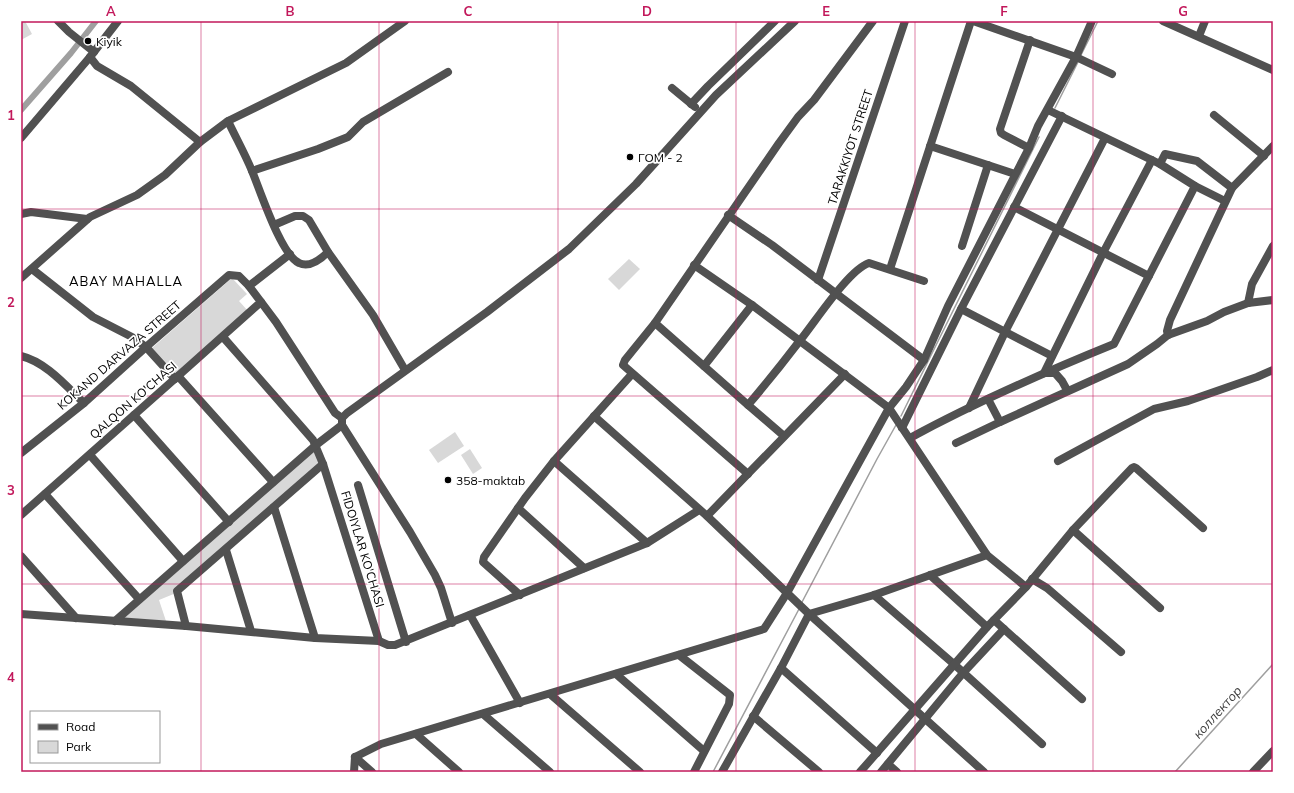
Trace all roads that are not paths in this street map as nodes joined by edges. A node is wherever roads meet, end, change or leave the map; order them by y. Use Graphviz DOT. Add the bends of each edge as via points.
graph roads {
  1 [pos="58,21"];
  2 [pos="118,21"];
  3 [pos="405,21"];
  4 [pos="776,21"];
  5 [pos="793,21"];
  6 [pos="873,21"];
  7 [pos="905,21"];
  8 [pos="972,21"];
  9 [pos="1092,21"];
  10 [pos="1163,21"];
  11 [pos="1205,21"];
  12 [pos="1199,36"];
  13 [pos="1030,40"];
  14 [pos="92,54"];
  15 [pos="1079,58"];
  16 [pos="1273,70"];
  17 [pos="448,72"];
  18 [pos="1112,74"];
  19 [pos="672,88"];
  20 [pos="691,104"];
  21 [pos="1048,110"];
  22 [pos="700,112"];
  23 [pos="1214,115"];
  24 [pos="1062,116"];
  25 [pos="228,121"];
  26 [pos="21,138"];
  27 [pos="1105,138"];
  28 [pos="200,142"];
  29 [pos="930,146"];
  30 [pos="1273,146"];
  31 [pos="1029,148"];
  32 [pos="1264,156"];
  33 [pos="1156,162"];
  34 [pos="988,165"];
  35 [pos="252,171"];
  36 [pos="1015,174"];
  37 [pos="1195,186"];
  38 [pos="1232,188"];
  39 [pos="1225,201"];
  40 [pos="1014,207"];
  41 [pos="21,214"];
  42 [pos="728,215"];
  43 [pos="87,219"];
  44 [pos="274,225"];
  45 [pos="1058,230"];
  46 [pos="962,246"];
  47 [pos="1273,246"];
  48 [pos="328,252"];
  49 [pos="1103,253"];
  50 [pos="290,254"];
  51 [pos="694,265"];
  52 [pos="32,269"];
  53 [pos="890,269"];
  54 [pos="1149,276"];
  55 [pos="21,278"];
  56 [pos="818,280"];
  57 [pos="924,281"];
  58 [pos="249,286"];
  59 [pos="835,294"];
  60 [pos="1273,300"];
  61 [pos="261,302"];
  62 [pos="1248,303"];
  63 [pos="752,306"];
  64 [pos="961,309"];
  65 [pos="655,323"];
  66 [pos="1005,332"];
  67 [pos="1168,335"];
  68 [pos="222,337"];
  69 [pos="799,342"];
  70 [pos="146,347"];
  71 [pos="21,356"];
  72 [pos="1052,356"];
  73 [pos="924,360"];
  74 [pos="704,366"];
  75 [pos="405,370"];
  76 [pos="1273,370"];
  77 [pos="1044,373"];
  78 [pos="632,374"];
  79 [pos="845,374"];
  80 [pos="177,378"];
  81 [pos="1067,390"];
  82 [pos="988,398"];
  83 [pos="84,403"];
  84 [pos="748,405"];
  85 [pos="889,408"];
  86 [pos="969,408"];
  87 [pos="134,415"];
  88 [pos="594,416"];
  89 [pos="342,422"];
  90 [pos="1000,422"];
  91 [pos="902,428"];
  92 [pos="784,436"];
  93 [pos="910,438"];
  94 [pos="956,443"];
  95 [pos="316,445"];
  96 [pos="21,453"];
  97 [pos="90,455"];
  98 [pos="554,461"];
  99 [pos="1058,461"];
  100 [pos="323,464"];
  101 [pos="748,474"];
  102 [pos="273,482"];
  103 [pos="358,485"];
  104 [pos="45,494"];
  105 [pos="274,507"];
  106 [pos="518,508"];
  107 [pos="699,510"];
  108 [pos="21,515"];
  109 [pos="707,516"];
  110 [pos="229,522"];
  111 [pos="1203,528"];
  112 [pos="1073,530"];
  113 [pos="647,543"];
  114 [pos="226,550"];
  115 [pos="987,555"];
  116 [pos="21,556"];
  117 [pos="183,561"];
  118 [pos="584,568"];
  119 [pos="930,575"];
  120 [pos="1032,579"];
  121 [pos="1026,587"];
  122 [pos="788,593"];
  123 [pos="520,595"];
  124 [pos="874,595"];
  125 [pos="139,600"];
  126 [pos="1160,608"];
  127 [pos="21,614"];
  128 [pos="809,614"];
  129 [pos="470,615"];
  130 [pos="76,618"];
  131 [pos="994,620"];
  132 [pos="115,621"];
  133 [pos="452,623"];
  134 [pos="186,626"];
  135 [pos="987,627"];
  136 [pos="1004,630"];
  137 [pos="251,631"];
  138 [pos="315,638"];
  139 [pos="379,641"];
  140 [pos="406,642"];
  141 [pos="1121,652"];
  142 [pos="679,655"];
  143 [pos="955,665"];
  144 [pos="781,668"];
  145 [pos="963,673"];
  146 [pos="616,674"];
  147 [pos="550,694"];
  148 [pos="1082,699"];
  149 [pos="520,703"];
  150 [pos="915,709"];
  151 [pos="483,714"];
  152 [pos="753,716"];
  153 [pos="925,719"];
  154 [pos="416,734"];
  155 [pos="1042,744"];
  156 [pos="704,751"];
  157 [pos="1273,751"];
  158 [pos="877,753"];
  159 [pos="355,757"];
  160 [pos="888,764"];
  161 [pos="725,771"];
  162 [pos="354,772"];
  163 [pos="372,772"];
  164 [pos="459,772"];
  165 [pos="550,772"];
  166 [pos="640,772"];
  167 [pos="694,772"];
  168 [pos="819,772"];
  169 [pos="860,772"];
  170 [pos="881,772"];
  171 [pos="897,772"];
  172 [pos="984,772"];
  173 [pos="1253,772"];
  1 -- 14 [label="street"];
  2 -- 14 [label="street"];
  3 -- 25 [label="street" via="346,63"];
  4 -- 20 [label="street"];
  5 -- 22 [label="street"];
  6 -- 42 [label="street" via="779,142"];
  7 -- 56 [label="street, TARAKKIYOT STREET"];
  8 -- 13 [label="street"];
  8 -- 29 [label="street"];
  9 -- 15 [label="street"];
  10 -- 12 [label="street"];
  11 -- 12 [label="street"];
  12 -- 16 [label="street"];
  13 -- 15 [label="street"];
  13 -- 31 [label="street" via="1000,129 1004,136"];
  14 -- 26 [label="street"];
  14 -- 28 [label="street" via="97,66 131,86"];
  15 -- 18 [label="street"];
  15 -- 21 [label="street"];
  17 -- 35 [label="street" via="363,122 348,137"];
  19 -- 20 [label="street"];
  20 -- 22 [label="street"];
  21 -- 24 [label="street"];
  21 -- 31 [label="street"];
  22 -- 75 [label="street" via="636,184 562,255"];
  23 -- 32 [label="street"];
  24 -- 27 [label="street"];
  24 -- 40 [label="street"];
  25 -- 28 [label="street"];
  25 -- 35 [label="street"];
  27 -- 33 [label="street"];
  27 -- 45 [label="street"];
  28 -- 43 [label="street" via="165,175 137,195"];
  29 -- 34 [label="street"];
  29 -- 53 [label="street"];
  30 -- 32 [label="street"];
  31 -- 36 [label="street"];
  32 -- 38 [label="street"];
  33 -- 37 [label="street"];
  33 -- 38 [label="street" via="1165,154 1197,162"];
  33 -- 49 [label="street"];
  34 -- 36 [label="street"];
  34 -- 46 [label="street"];
  35 -- 44 [label="street"];
  36 -- 73 [label="street" via="948,306"];
  37 -- 39 [label="street"];
  37 -- 54 [label="street"];
  38 -- 39 [label="street"];
  39 -- 67 [label="street" via="1170,320"];
  40 -- 45 [label="street"];
  40 -- 64 [label="street"];
  41 -- 43 [label="street" via="31,212"];
  42 -- 51 [label="street"];
  42 -- 56 [label="street"];
  43 -- 52 [label="street"];
  44 -- 48 [label="street" via="295,216 302,216 308,220"];
  44 -- 50 [label="street"];
  45 -- 49 [label="street"];
  45 -- 66 [label="street"];
  47 -- 62 [label="street" via="1252,284"];
  48 -- 50 [label="street" via="307,265 298,263"];
  48 -- 75 [label="street" via="373,315"];
  49 -- 54 [label="street"];
  49 -- 72 [label="street"];
  50 -- 58 [label="street"];
  51 -- 63 [label="street"];
  51 -- 65 [label="street"];
  52 -- 55 [label="street"];
  52 -- 70 [label="street" via="93,317"];
  53 -- 57 [label="street"];
  53 -- 59 [label="street" via="869,263 860,268"];
  54 -- 77 [label="street" via="1114,344"];
  56 -- 59 [label="street"];
  58 -- 61 [label="street, KOKAND DARVAZA STREET"];
  58 -- 70 [label="street, KOKAND DARVAZA STREET" via="239,276 229,275"];
  59 -- 69 [label="street"];
  59 -- 73 [label="street"];
  60 -- 62 [label="street"];
  61 -- 68 [label="street, QALQON KO'CHASI"];
  61 -- 89 [label="street, KOKAND DARVAZA STREET"];
  62 -- 67 [label="street"];
  63 -- 69 [label="street"];
  63 -- 74 [label="street"];
  64 -- 66 [label="street"];
  64 -- 91 [label="street"];
  65 -- 74 [label="street"];
  65 -- 78 [label="street" via="625,360 623,366"];
  66 -- 72 [label="street"];
  66 -- 86 [label="street"];
  67 -- 81 [label="street" via="1128,364"];
  68 -- 80 [label="street, QALQON KO'CHASI"];
  68 -- 95 [label="street, FIDOIYLAR KO'CHASI"];
  69 -- 79 [label="street"];
  69 -- 84 [label="street"];
  70 -- 80 [label="street"];
  70 -- 83 [label="street, KOKAND DARVAZA STREET"];
  71 -- 83 [label="street" via="50,371"];
  72 -- 77 [label="street"];
  73 -- 85 [label="street"];
  74 -- 84 [label="street"];
  75 -- 89 [label="street" via="347,413"];
  76 -- 99 [label="street" via="1188,401 1154,408"];
  77 -- 81 [label="street" via="1055,373"];
  77 -- 82 [label="street"];
  78 -- 88 [label="street"];
  78 -- 101 [label="street"];
  79 -- 85 [label="street"];
  79 -- 92 [label="street"];
  80 -- 87 [label="street, QALQON KO'CHASI"];
  80 -- 102 [label="street"];
  81 -- 90 [label="street"];
  82 -- 86 [label="street"];
  82 -- 90 [label="street"];
  83 -- 96 [label="street, KOKAND DARVAZA STREET"];
  84 -- 92 [label="street"];
  85 -- 91 [label="street"];
  85 -- 122 [label="street"];
  86 -- 93 [label="street"];
  87 -- 97 [label="street, QALQON KO'CHASI"];
  87 -- 110 [label="street"];
  88 -- 98 [label="street"];
  88 -- 107 [label="street"];
  89 -- 95 [label="street"];
  89 -- 133 [label="street, KOKAND DARVAZA STREET" via="435,575"];
  90 -- 94 [label="street"];
  91 -- 93 [label="street"];
  92 -- 101 [label="street"];
  93 -- 115 [label="street"];
  95 -- 100 [label="street, FIDOIYLAR KO'CHASI"];
  95 -- 102 [label="street"];
  97 -- 104 [label="street, QALQON KO'CHASI"];
  97 -- 117 [label="street"];
  98 -- 106 [label="street"];
  98 -- 113 [label="street"];
  100 -- 105 [label="street"];
  100 -- 139 [label="street, FIDOIYLAR KO'CHASI"];
  101 -- 109 [label="street"];
  102 -- 110 [label="street"];
  103 -- 140 [label="street, FIDOIYLAR KO'CHASI"];
  104 -- 108 [label="street, QALQON KO'CHASI"];
  104 -- 125 [label="street"];
  105 -- 114 [label="street"];
  105 -- 138 [label="street"];
  106 -- 118 [label="street"];
  106 -- 123 [label="street" via="483,562"];
  107 -- 109 [label="street"];
  107 -- 113 [label="street"];
  109 -- 122 [label="street"];
  110 -- 117 [label="street"];
  111 -- 112 [label="street" via="1134,467"];
  112 -- 120 [label="street"];
  112 -- 126 [label="street"];
  113 -- 118 [label="street"];
  114 -- 134 [label="street" via="177,591"];
  114 -- 137 [label="street"];
  115 -- 119 [label="street"];
  115 -- 121 [label="street"];
  116 -- 130 [label="street"];
  117 -- 125 [label="street"];
  118 -- 123 [label="street"];
  119 -- 124 [label="street"];
  119 -- 135 [label="street"];
  120 -- 121 [label="street"];
  120 -- 141 [label="street" via="1047,588"];
  121 -- 131 [label="street"];
  122 -- 128 [label="street"];
  122 -- 142 [label="street" via="764,629"];
  123 -- 129 [label="street"];
  124 -- 128 [label="street"];
  124 -- 143 [label="street"];
  125 -- 132 [label="street"];
  127 -- 130 [label="street"];
  128 -- 144 [label="street"];
  128 -- 150 [label="street"];
  129 -- 133 [label="street"];
  129 -- 149 [label="street"];
  130 -- 132 [label="street"];
  131 -- 135 [label="street"];
  131 -- 136 [label="street"];
  132 -- 134 [label="street"];
  133 -- 140 [label="street"];
  134 -- 137 [label="street"];
  135 -- 143 [label="street"];
  136 -- 145 [label="street"];
  136 -- 148 [label="street"];
  137 -- 138 [label="street"];
  138 -- 139 [label="street"];
  139 -- 140 [label="street" via="392,646"];
  142 -- 146 [label="street"];
  142 -- 156 [label="street" via="730,694 729,704"];
  143 -- 145 [label="street"];
  143 -- 150 [label="street"];
  144 -- 152 [label="street"];
  144 -- 158 [label="street"];
  145 -- 153 [label="street"];
  145 -- 155 [label="street"];
  146 -- 147 [label="street"];
  146 -- 156 [label="street"];
  147 -- 149 [label="street"];
  147 -- 166 [label="street"];
  149 -- 151 [label="street"];
  150 -- 153 [label="street"];
  150 -- 158 [label="street"];
  151 -- 154 [label="street"];
  151 -- 165 [label="street"];
  152 -- 161 [label="street"];
  152 -- 168 [label="street"];
  153 -- 160 [label="street"];
  153 -- 172 [label="street"];
  154 -- 159 [label="street" via="382,744"];
  154 -- 164 [label="street"];
  156 -- 167 [label="street"];
  157 -- 173 [label="street"];
  158 -- 169 [label="street"];
  159 -- 162 [label="street"];
  159 -- 163 [label="street"];
  160 -- 170 [label="street"];
  160 -- 171 [label="street"];
}
